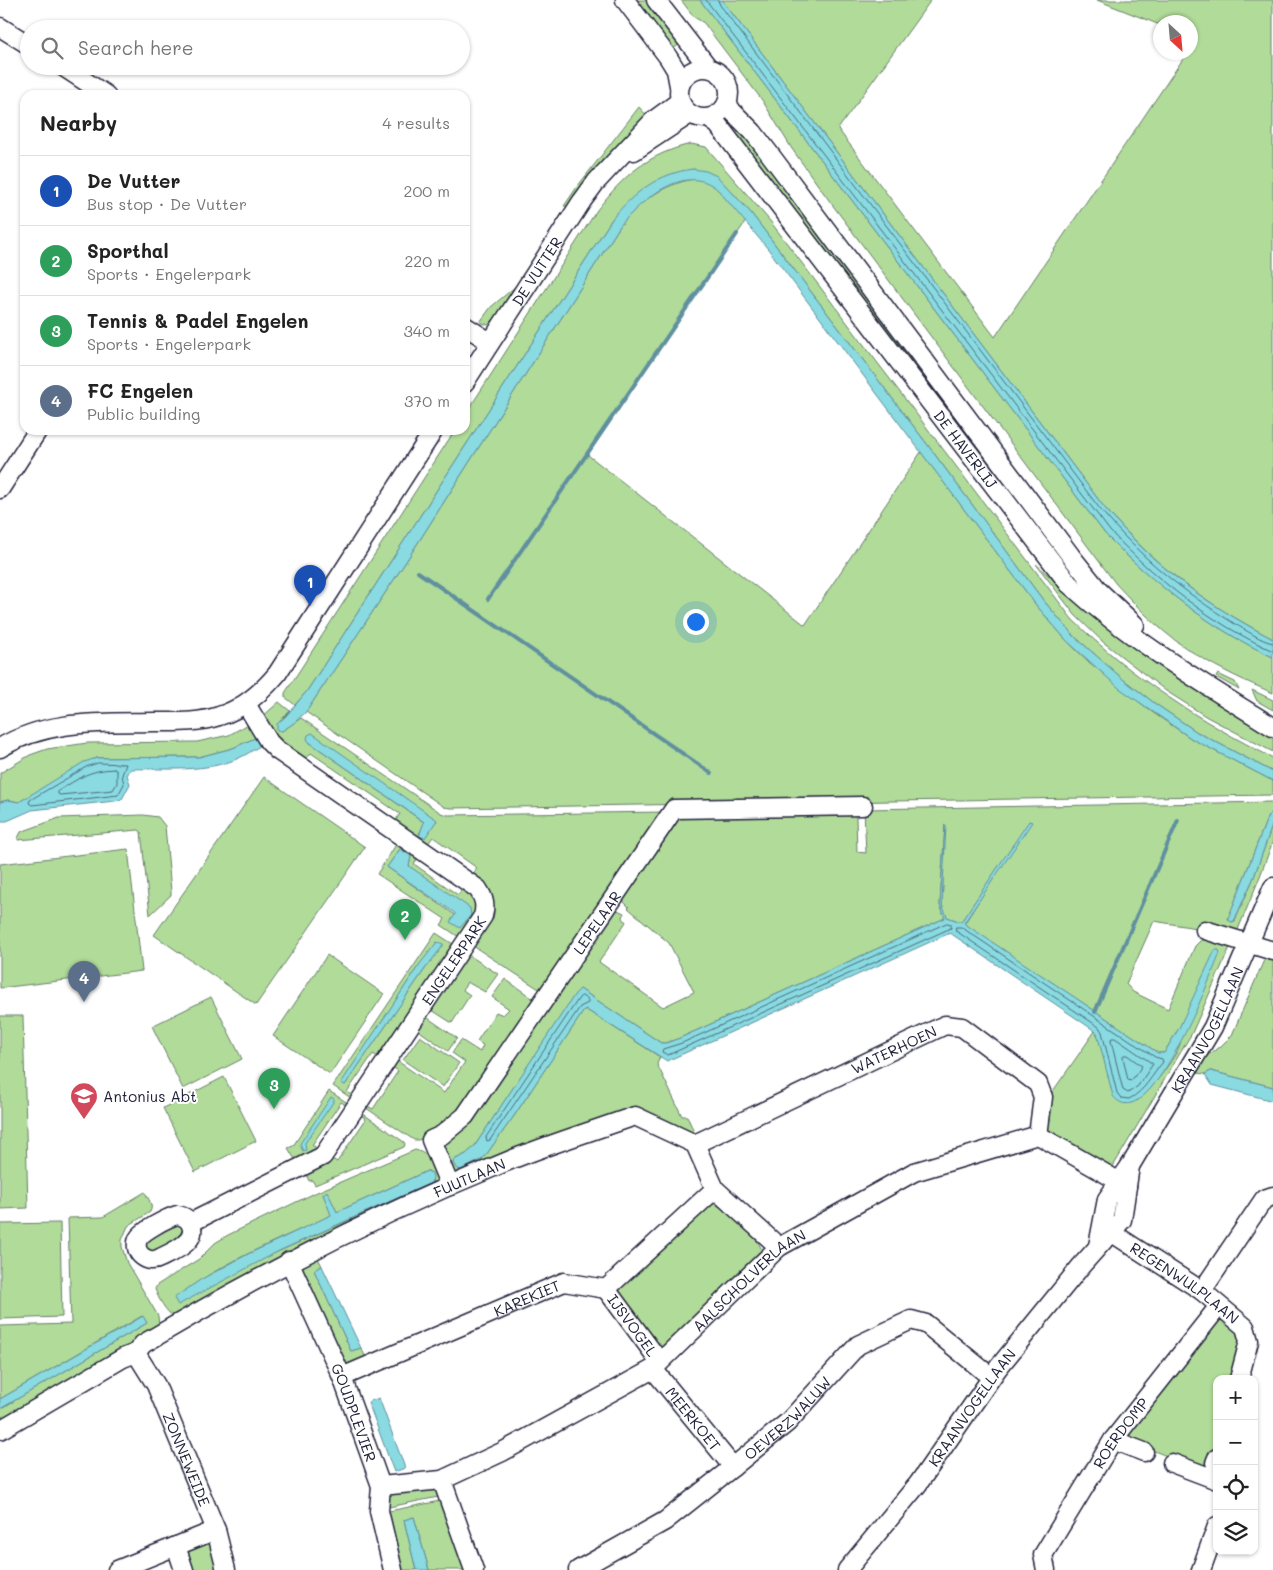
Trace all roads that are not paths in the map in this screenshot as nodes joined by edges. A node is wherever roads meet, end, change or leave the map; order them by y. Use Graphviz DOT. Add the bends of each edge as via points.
graph roads {
  1 [pos="625,0"];
  2 [pos="656,0"];
  3 [pos="0,27"];
  4 [pos="20,39"];
  5 [pos="708,68"];
  6 [pos="76,75"];
  7 [pos="98,90"];
  8 [pos="683,100"];
  9 [pos="727,103"];
  10 [pos="708,118"];
  11 [pos="470,329"];
  12 [pos="490,342"];
  13 [pos="470,374"];
  14 [pos="35,435"];
  15 [pos="431,435"];
  16 [pos="0,489"];
  17 [pos="246,704"];
  18 [pos="1273,715"];
  19 [pos="1273,727"];
  20 [pos="1,746"];
  21 [pos="863,806"];
  22 [pos="1273,887"];
  23 [pos="1205,930"];
  24 [pos="1249,944"];
  25 [pos="1273,951"];
  26 [pos="1038,1135"];
  27 [pos="695,1144"];
  28 [pos="1124,1183"];
  29 [pos="450,1186"];
  30 [pos="715,1189"];
  31 [pos="1273,1196"];
  32 [pos="190,1223"];
  33 [pos="1107,1230"];
  34 [pos="780,1247"];
  35 [pos="289,1262"];
  36 [pos="606,1289"];
  37 [pos="1202,1291"];
  38 [pos="1219,1306"];
  39 [pos="136,1353"];
  40 [pos="657,1365"];
  41 [pos="1240,1375"];
  42 [pos="342,1377"];
  43 [pos="991,1377"];
  44 [pos="0,1430"];
  45 [pos="1113,1440"];
  46 [pos="1144,1452"];
  47 [pos="1172,1464"];
  48 [pos="733,1467"];
  49 [pos="1213,1479"];
  50 [pos="442,1480"];
  51 [pos="381,1486"];
  52 [pos="216,1530"];
  53 [pos="1213,1537"];
  54 [pos="176,1546"];
  55 [pos="117,1570"];
  56 [pos="184,1570"];
  57 [pos="226,1570"];
  58 [pos="393,1570"];
  59 [pos="474,1570"];
  60 [pos="578,1570"];
  61 [pos="847,1570"];
  62 [pos="1046,1570"];
  63 [pos="1201,1570"];
  1 -- 8 [label="street" via="676,70"];
  2 -- 5 [label="street"];
  3 -- 4 [label="street"];
  5 -- 8 [label="street" via="690,71 683,78"];
  5 -- 9 [label="street" via="722,74 726,80"];
  6 -- 7 [label="street"];
  8 -- 10 [label="street" via="698,117"];
  8 -- 12 [label="street, DE VUTTER" via="663,132 614,163 596,182"];
  9 -- 10 [label="street" via="723,110"];
  9 -- 18 [label="street, DE HAVERLIJ" via="753,132 1099,591 1149,637 1186,664"];
  10 -- 19 [label="street, DE HAVERLIJ" via="718,125 1069,584 1144,644"];
  11 -- 12 [label="street"];
  12 -- 13 [label="street, DE VUTTER"];
  14 -- 16 [label="street"];
  15 -- 17 [label="street" via="277,674"];
  17 -- 20 [label="street" via="220,716 190,722 57,726"];
  17 -- 32 [label="street, ENGELERPARK" via="277,750 478,889 484,898 485,908 323,1156"];
  21 -- 29 [label="street, LEPELAAR" via="674,808 465,1116 431,1140"];
  22 -- 24 [label="street, KRAANVOGELLAAN"];
  23 -- 24 [label="street"];
  24 -- 25 [label="street"];
  24 -- 28 [label="street, KRAANVOGELLAAN" via="1213,1027 1130,1166"];
  26 -- 27 [label="street, WATERHOEN" via="1043,1096 1038,1084 962,1027 945,1025"];
  26 -- 28 [label="street"];
  26 -- 34 [label="street, AALSCHOLVERLAAN" via="914,1172"];
  27 -- 29 [label="street, FUUTLAAN" via="635,1116 516,1158"];
  27 -- 30 [label="street"];
  28 -- 33 [label="street, KRAANVOGELLAAN" via="1107,1199"];
  29 -- 35 [label="street, FUUTLAAN"];
  30 -- 34 [label="street"];
  30 -- 36 [label="street"];
  31 -- 37 [label="street" via="1264,1199"];
  33 -- 37 [label="street, REGENWULPLAAN"];
  33 -- 43 [label="street, KRAANVOGELLAAN" via="1098,1246"];
  34 -- 40 [label="street, AALSCHOLVERLAAN"];
  35 -- 39 [label="street, FUUTLAAN" via="143,1344"];
  35 -- 42 [label="street, GOUDPLEVIER"];
  36 -- 40 [label="street, IJSVOGEL"];
  36 -- 42 [label="street, KAREKIET" via="564,1282"];
  37 -- 38 [label="street, REGENWULPLAAN"];
  38 -- 41 [label="street, REGENWULPLAAN" via="1245,1327 1249,1342"];
  38 -- 45 [label="street, ROERDOMP"];
  39 -- 44 [label="street, FUUTLAAN"];
  39 -- 52 [label="street, ZONNEWEIDE" via="156,1385"];
  40 -- 48 [label="street, MEERKOET"];
  40 -- 50 [label="street, AALSCHOLVERLAAN" via="502,1452"];
  42 -- 51 [label="street, GOUDPLEVIER"];
  43 -- 48 [label="street, OEVERZWALUW" via="926,1324 911,1320 858,1345 788,1422"];
  43 -- 61 [label="street, KRAANVOGELLAAN" via="918,1484"];
  45 -- 46 [label="street"];
  45 -- 62 [label="street, ROERDOMP" via="1043,1555"];
  47 -- 49 [label="street"];
  48 -- 60 [label="street, OEVERZWALUW" via="665,1521"];
  50 -- 51 [label="street, AALSCHOLVERLAAN"];
  50 -- 59 [label="street"];
  51 -- 58 [label="street, GOUDPLEVIER" via="379,1511"];
  52 -- 54 [label="street"];
  52 -- 57 [label="street, ZONNEWEIDE"];
  53 -- 63 [label="street"];
  54 -- 55 [label="street"];
  54 -- 56 [label="street"];
}
